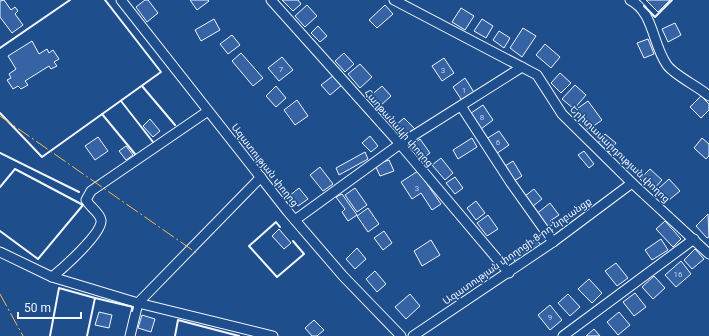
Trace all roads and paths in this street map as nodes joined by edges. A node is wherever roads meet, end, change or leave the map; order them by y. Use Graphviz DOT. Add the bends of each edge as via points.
graph roads {
  1 [pos="121,0"];
  2 [pos="271,0"];
  3 [pos="394,0"];
  4 [pos="630,0"];
  5 [pos="522,67"];
  6 [pos="709,96"];
  7 [pos="461,106"];
  8 [pos="208,111"];
  9 [pos="400,144"];
  10 [pos="260,177"];
  11 [pos="632,183"];
  12 [pos="295,220"];
  13 [pos="694,239"];
  14 [pos="553,242"];
  15 [pos="0,252"];
  16 [pos="709,254"];
  17 [pos="509,273"];
  18 [pos="52,277"];
  19 [pos="138,304"];
  20 [pos="130,336"];
  21 [pos="273,336"];
  22 [pos="401,336"];
  23 [pos="414,336"];
  24 [pos="563,336"];
  1 -- 8 [label="street, Ազատության փողոց"];
  2 -- 9 [label="street, Հաղթանակի փողոց"];
  3 -- 5 [label="street, Երիտասարդության փողոց"];
  4 -- 6 [label="street" via="639,4 651,24 657,46 668,66"];
  5 -- 7 [label="street"];
  5 -- 11 [label="street, Երիտասարդության փողոց" via="537,75 562,114"];
  7 -- 9 [label="street"];
  7 -- 14 [label="street" via="511,184"];
  8 -- 10 [label="street, Ազատության փողոց"];
  8 -- 18 [label="street" via="91,191 86,200 100,217 100,228 82,250"];
  9 -- 12 [label="street"];
  9 -- 17 [label="street, Հաղթանակի փողոց"];
  10 -- 12 [label="street, Ազատության փողոց"];
  10 -- 19 [label="street"];
  11 -- 13 [label="street, Երիտասարդության փողոց"];
  11 -- 14 [label="street, Ազատության փողոցի 8-րդ նրբանցք"];
  12 -- 22 [label="street, Ազատության փողոց" via="343,276"];
  13 -- 16 [label="street, Երիտասարդության փողոց"];
  13 -- 24 [label="street"];
  14 -- 17 [label="street, Ազատության փողոցի 8-րդ նրբանցք"];
  15 -- 18 [label="street"];
  17 -- 23 [label="street, Ազատության փողոցի 8-րդ նրբանցք"];
  18 -- 19 [label="street"];
  19 -- 20 [label="street"];
  19 -- 21 [label="street"];
}
